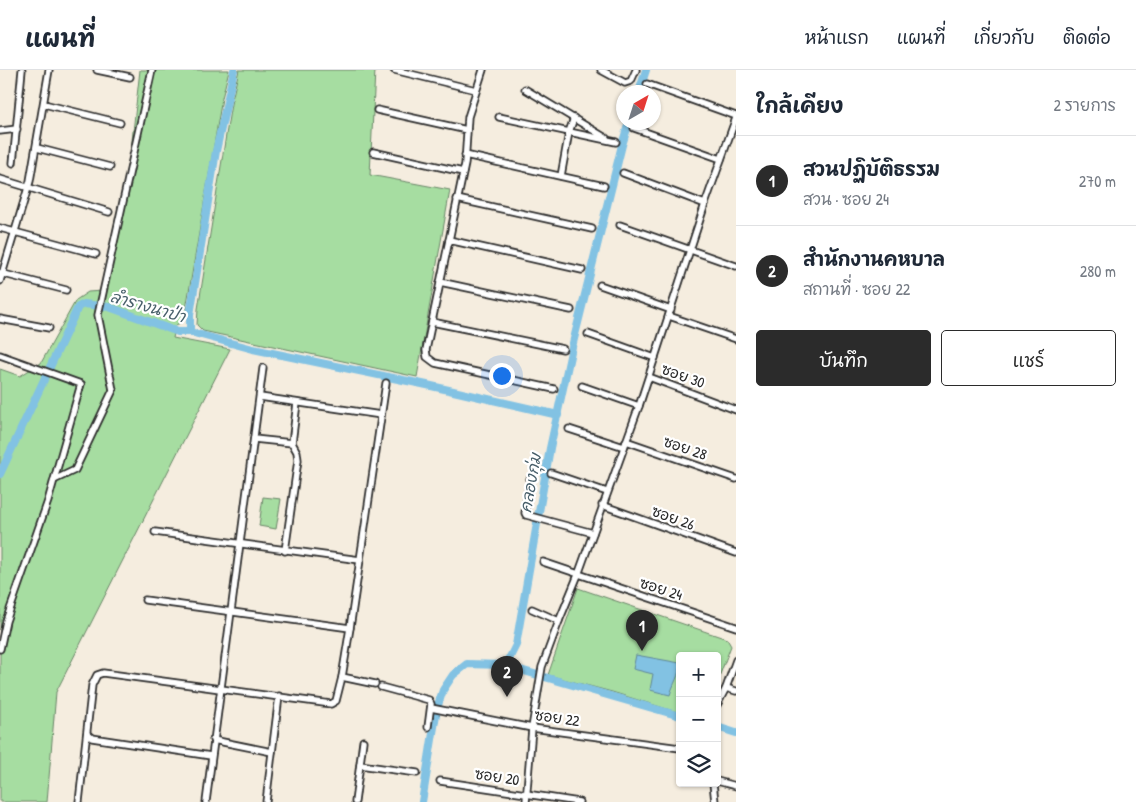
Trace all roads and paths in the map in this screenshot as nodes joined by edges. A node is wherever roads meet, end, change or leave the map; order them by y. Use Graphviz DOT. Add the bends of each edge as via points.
graph roads {
  1 [pos="22,70"];
  2 [pos="49,70"];
  3 [pos="97,70"];
  4 [pos="152,70"];
  5 [pos="394,70"];
  6 [pos="483,70"];
  7 [pos="601,70"];
  8 [pos="636,70"];
  9 [pos="130,77"];
  10 [pos="647,84"];
  11 [pos="524,89"];
  12 [pos="476,90"];
  13 [pos="44,104"];
  14 [pos="377,110"];
  15 [pos="499,116"];
  16 [pos="736,117"];
  17 [pos="574,118"];
  18 [pos="120,123"];
  19 [pos="17,129"];
  20 [pos="467,130"];
  21 [pos="640,130"];
  22 [pos="0,131"];
  23 [pos="570,132"];
  24 [pos="36,148"];
  25 [pos="373,152"];
  26 [pos="465,155"];
  27 [pos="721,159"];
  28 [pos="13,163"];
  29 [pos="110,167"];
  30 [pos="463,172"];
  31 [pos="623,173"];
  32 [pos="561,176"];
  33 [pos="0,179"];
  34 [pos="604,186"];
  35 [pos="29,187"];
  36 [pos="457,199"];
  37 [pos="706,204"];
  38 [pos="109,212"];
  39 [pos="620,225"];
  40 [pos="0,228"];
  41 [pos="592,229"];
  42 [pos="15,232"];
  43 [pos="449,240"];
  44 [pos="691,250"];
  45 [pos="96,254"];
  46 [pos="736,266"];
  47 [pos="582,270"];
  48 [pos="1,274"];
  49 [pos="0,281"];
  50 [pos="440,282"];
  51 [pos="600,284"];
  52 [pos="66,290"];
  53 [pos="571,310"];
  54 [pos="670,313"];
  55 [pos="0,319"];
  56 [pos="432,322"];
  57 [pos="49,328"];
  58 [pos="588,334"];
  59 [pos="736,339"];
  60 [pos="563,349"];
  61 [pos="0,355"];
  62 [pos="655,358"];
  63 [pos="263,368"];
  64 [pos="649,377"];
  65 [pos="386,383"];
  66 [pos="582,386"];
  67 [pos="554,389"];
  68 [pos="260,398"];
  69 [pos="298,403"];
  70 [pos="639,406"];
  71 [pos="736,410"];
  72 [pos="381,415"];
  73 [pos="569,429"];
  74 [pos="254,438"];
  75 [pos="292,443"];
  76 [pos="625,444"];
  77 [pos="550,473"];
  78 [pos="530,479"];
  79 [pos="736,479"];
  80 [pos="54,480"];
  81 [pos="607,492"];
  82 [pos="602,506"];
  83 [pos="155,532"];
  84 [pos="593,533"];
  85 [pos="240,545"];
  86 [pos="285,551"];
  87 [pos="736,553"];
  88 [pos="360,560"];
  89 [pos="543,562"];
  90 [pos="578,575"];
  91 [pos="145,600"];
  92 [pos="532,609"];
  93 [pos="230,612"];
  94 [pos="558,621"];
  95 [pos="736,627"];
  96 [pos="350,628"];
  97 [pos="0,649"];
  98 [pos="736,660"];
  99 [pos="342,677"];
  100 [pos="221,688"];
  101 [pos="726,688"];
  102 [pos="736,691"];
  103 [pos="279,696"];
  104 [pos="721,697"];
  105 [pos="434,708"];
  106 [pos="428,727"];
  107 [pos="532,728"];
  108 [pos="88,734"];
  109 [pos="214,740"];
  110 [pos="363,741"];
  111 [pos="676,747"];
  112 [pos="272,752"];
  113 [pos="211,756"];
  114 [pos="360,766"];
  115 [pos="416,773"];
  116 [pos="440,781"];
  117 [pos="721,782"];
  118 [pos="736,786"];
  119 [pos="713,787"];
  120 [pos="527,794"];
  121 [pos="79,802"];
  122 [pos="206,802"];
  123 [pos="266,802"];
  124 [pos="355,802"];
  125 [pos="526,802"];
  126 [pos="579,802"];
  127 [pos="715,802"];
  1 -- 19 [label="street"];
  2 -- 13 [label="street"];
  3 -- 9 [label="street"];
  4 -- 80 [label="street" via="98,315 113,390 75,470"];
  5 -- 12 [label="street"];
  6 -- 12 [label="street"];
  7 -- 8 [label="street" via="625,83 631,81"];
  10 -- 16 [label="street"];
  11 -- 17 [label="street"];
  12 -- 20 [label="street"];
  13 -- 18 [label="street"];
  13 -- 24 [label="street"];
  14 -- 20 [label="street"];
  15 -- 23 [label="street"];
  16 -- 27 [label="street"];
  17 -- 23 [label="street"];
  17 -- 23 [label="street" via="614,142"];
  19 -- 22 [label="street"];
  19 -- 28 [label="street"];
  20 -- 26 [label="street"];
  21 -- 27 [label="street"];
  23 -- 32 [label="street"];
  24 -- 29 [label="street"];
  24 -- 35 [label="street"];
  25 -- 30 [label="street"];
  26 -- 30 [label="street"];
  26 -- 32 [label="street"];
  27 -- 37 [label="street"];
  30 -- 36 [label="street"];
  31 -- 37 [label="street"];
  32 -- 34 [label="street"];
  33 -- 35 [label="street"];
  35 -- 38 [label="street"];
  35 -- 42 [label="street"];
  36 -- 41 [label="street"];
  36 -- 43 [label="street"];
  37 -- 44 [label="street"];
  39 -- 44 [label="street"];
  40 -- 42 [label="street"];
  42 -- 45 [label="street"];
  42 -- 48 [label="street"];
  43 -- 47 [label="street"];
  43 -- 50 [label="street"];
  44 -- 46 [label="street"];
  44 -- 54 [label="street"];
  48 -- 49 [label="street"];
  48 -- 52 [label="street"];
  50 -- 53 [label="street"];
  50 -- 56 [label="street"];
  51 -- 54 [label="street"];
  54 -- 59 [label="street"];
  54 -- 62 [label="street"];
  55 -- 57 [label="street"];
  56 -- 60 [label="street"];
  56 -- 67 [label="street" via="426,350 431,361"];
  58 -- 62 [label="street"];
  61 -- 80 [label="street" via="81,384"];
  62 -- 64 [label="street"];
  63 -- 68 [label="street"];
  64 -- 70 [label="street"];
  64 -- 71 [label="street, ซอย 30"];
  65 -- 72 [label="street"];
  66 -- 70 [label="street"];
  68 -- 69 [label="street"];
  68 -- 74 [label="street"];
  69 -- 72 [label="street"];
  69 -- 75 [label="street"];
  70 -- 76 [label="street"];
  72 -- 88 [label="street"];
  73 -- 76 [label="street, ซอย 28"];
  74 -- 75 [label="street"];
  74 -- 85 [label="street"];
  75 -- 86 [label="street" via="298,460"];
  76 -- 79 [label="street, ซอย 28"];
  76 -- 81 [label="street"];
  77 -- 81 [label="street"];
  78 -- 84 [label="street" via="525,514"];
  80 -- 97 [label="street" via="6,621"];
  81 -- 82 [label="street"];
  82 -- 84 [label="street"];
  82 -- 87 [label="street, ซอย 26"];
  83 -- 85 [label="street"];
  84 -- 90 [label="street"];
  85 -- 86 [label="street"];
  85 -- 93 [label="street"];
  86 -- 88 [label="street"];
  88 -- 96 [label="street"];
  89 -- 90 [label="street, ซอย 24"];
  90 -- 94 [label="street"];
  90 -- 95 [label="street, ซอย 24"];
  91 -- 93 [label="street"];
  92 -- 94 [label="street"];
  93 -- 96 [label="street"];
  93 -- 100 [label="street"];
  94 -- 107 [label="street" via="542,667"];
  96 -- 99 [label="street"];
  98 -- 101 [label="street"];
  99 -- 103 [label="street" via="336,701 331,704"];
  99 -- 105 [label="street" via="429,700"];
  100 -- 103 [label="street"];
  100 -- 108 [label="street" via="103,673 97,675 92,685"];
  100 -- 109 [label="street"];
  101 -- 102 [label="street"];
  101 -- 104 [label="street"];
  103 -- 112 [label="street"];
  105 -- 106 [label="street"];
  105 -- 107 [label="street, ซอย 22"];
  107 -- 111 [label="street, ซอย 22"];
  107 -- 120 [label="street"];
  108 -- 113 [label="street" via="92,738"];
  108 -- 121 [label="street"];
  109 -- 112 [label="street"];
  109 -- 113 [label="street"];
  110 -- 114 [label="street"];
  112 -- 123 [label="street"];
  113 -- 122 [label="street"];
  114 -- 115 [label="street"];
  114 -- 124 [label="street"];
  116 -- 120 [label="street, ซอย 20"];
  117 -- 118 [label="street"];
  119 -- 127 [label="street"];
  120 -- 125 [label="street"];
  120 -- 126 [label="street, ซอย 20"];
}
